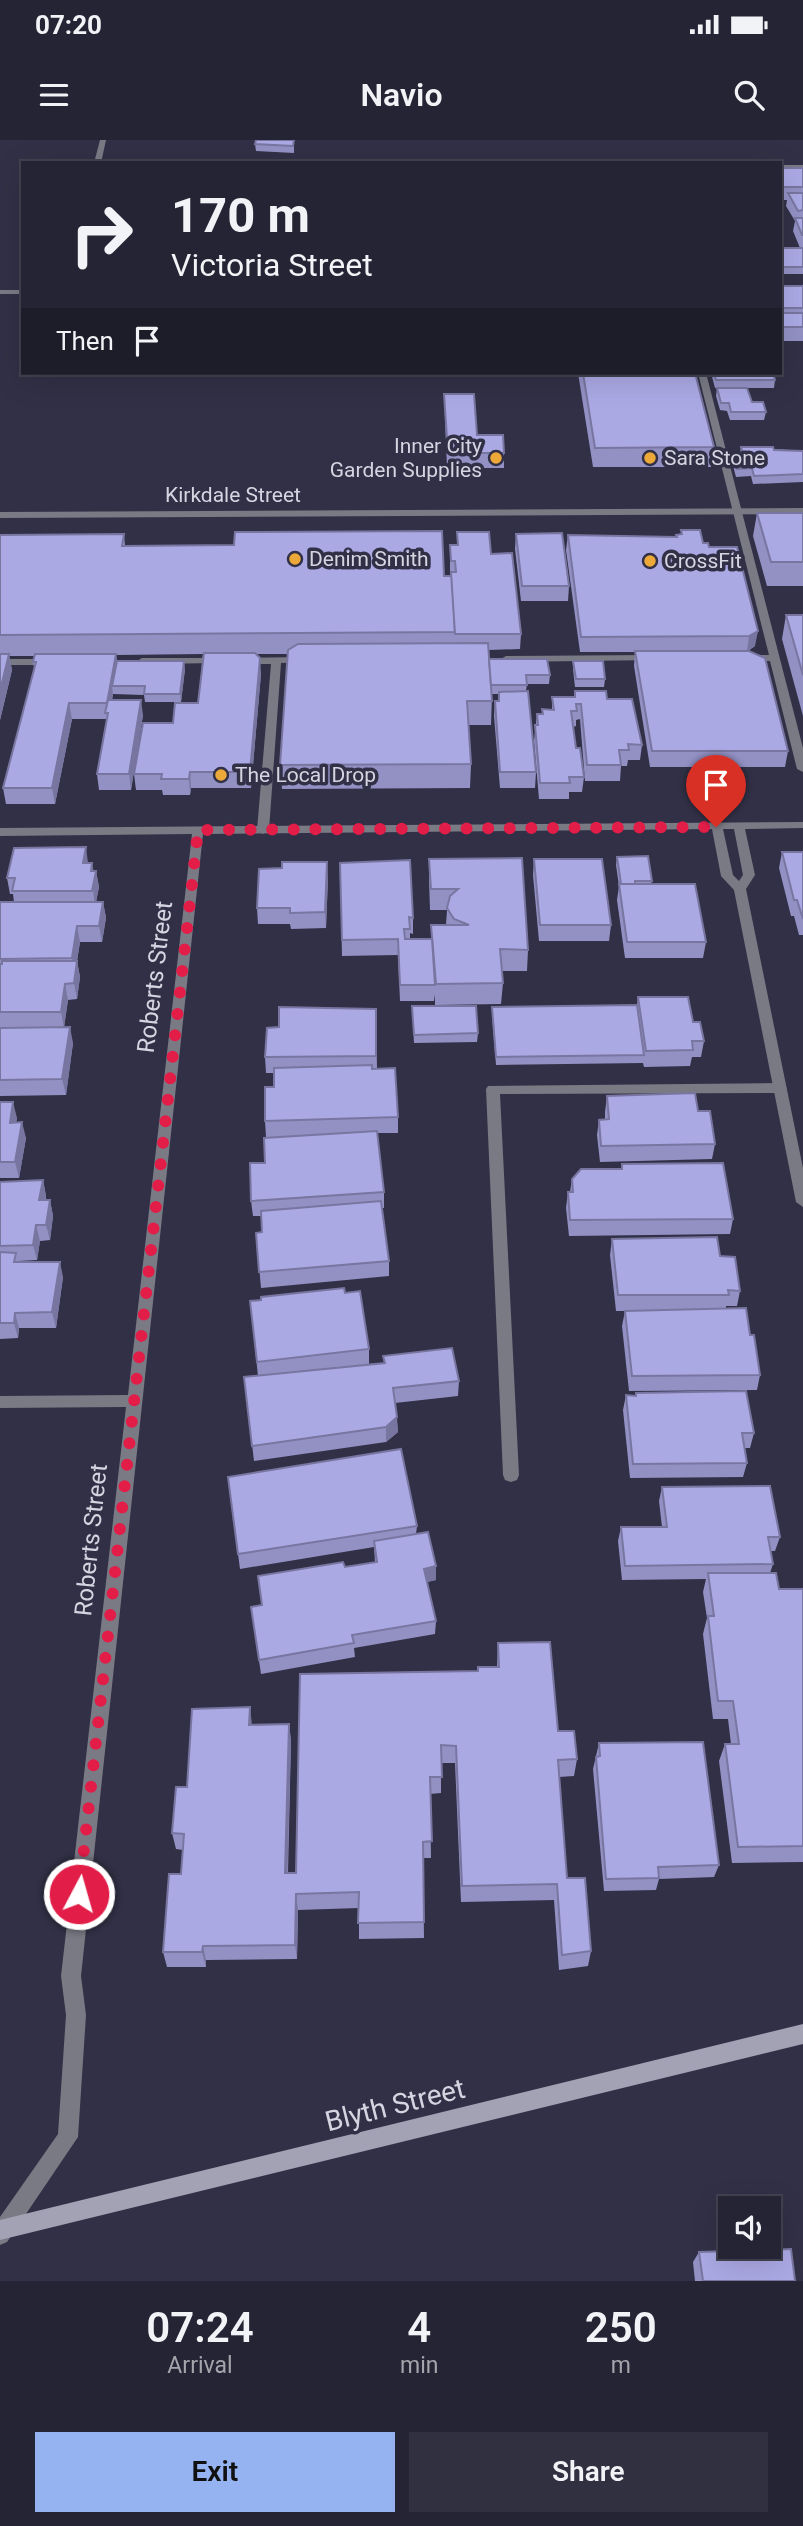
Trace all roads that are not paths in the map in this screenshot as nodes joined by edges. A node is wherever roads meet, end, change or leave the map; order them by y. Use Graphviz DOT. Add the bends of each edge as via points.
graph roads {
  1 [pos="103,140"];
  2 [pos="98,161"];
  3 [pos="782,167"];
  4 [pos="803,167"];
  5 [pos="0,292"];
  6 [pos="21,292"];
  7 [pos="703,375"];
  8 [pos="737,511"];
  9 [pos="803,511"];
  10 [pos="0,514"];
  11 [pos="664,658"];
  12 [pos="733,658"];
  13 [pos="775,658"];
  14 [pos="497,659"];
  15 [pos="276,660"];
  16 [pos="317,660"];
  17 [pos="124,661"];
  18 [pos="0,662"];
  19 [pos="69,662"];
  20 [pos="803,769"];
  21 [pos="803,825"];
  22 [pos="716,827"];
  23 [pos="739,827"];
  24 [pos="198,830"];
  25 [pos="263,830"];
  26 [pos="0,832"];
  27 [pos="740,889"];
  28 [pos="780,1088"];
  29 [pos="803,1202"];
  30 [pos="132,1401"];
  31 [pos="0,1402"];
  32 [pos="511,1475"];
  33 [pos="803,2034"];
  34 [pos="1,2231"];
  1 -- 2 [label="street"];
  3 -- 4 [label="street"];
  5 -- 6 [label="street"];
  7 -- 8 [label="street"];
  8 -- 9 [label="street, Kirkdale Street"];
  8 -- 10 [label="street, Kirkdale Street"];
  8 -- 13 [label="street"];
  11 -- 14 [label="street"];
  12 -- 13 [label="street"];
  13 -- 20 [label="street"];
  15 -- 16 [label="street"];
  15 -- 17 [label="street"];
  15 -- 25 [label="street"];
  18 -- 19 [label="street"];
  21 -- 23 [label="street"];
  22 -- 23 [label="street"];
  22 -- 25 [label="street"];
  22 -- 27 [label="street" via="727,876"];
  23 -- 27 [label="street" via="749,875"];
  24 -- 25 [label="street"];
  24 -- 26 [label="street"];
  24 -- 30 [label="street, Roberts Street"];
  27 -- 28 [label="street"];
  28 -- 29 [label="street"];
  28 -- 32 [label="street" via="493,1089"];
  30 -- 31 [label="street"];
  30 -- 34 [label="street, Roberts Street" via="71,1976 76,2015 68,2137"];
  33 -- 34 [label="street, Blyth Street"];
}
